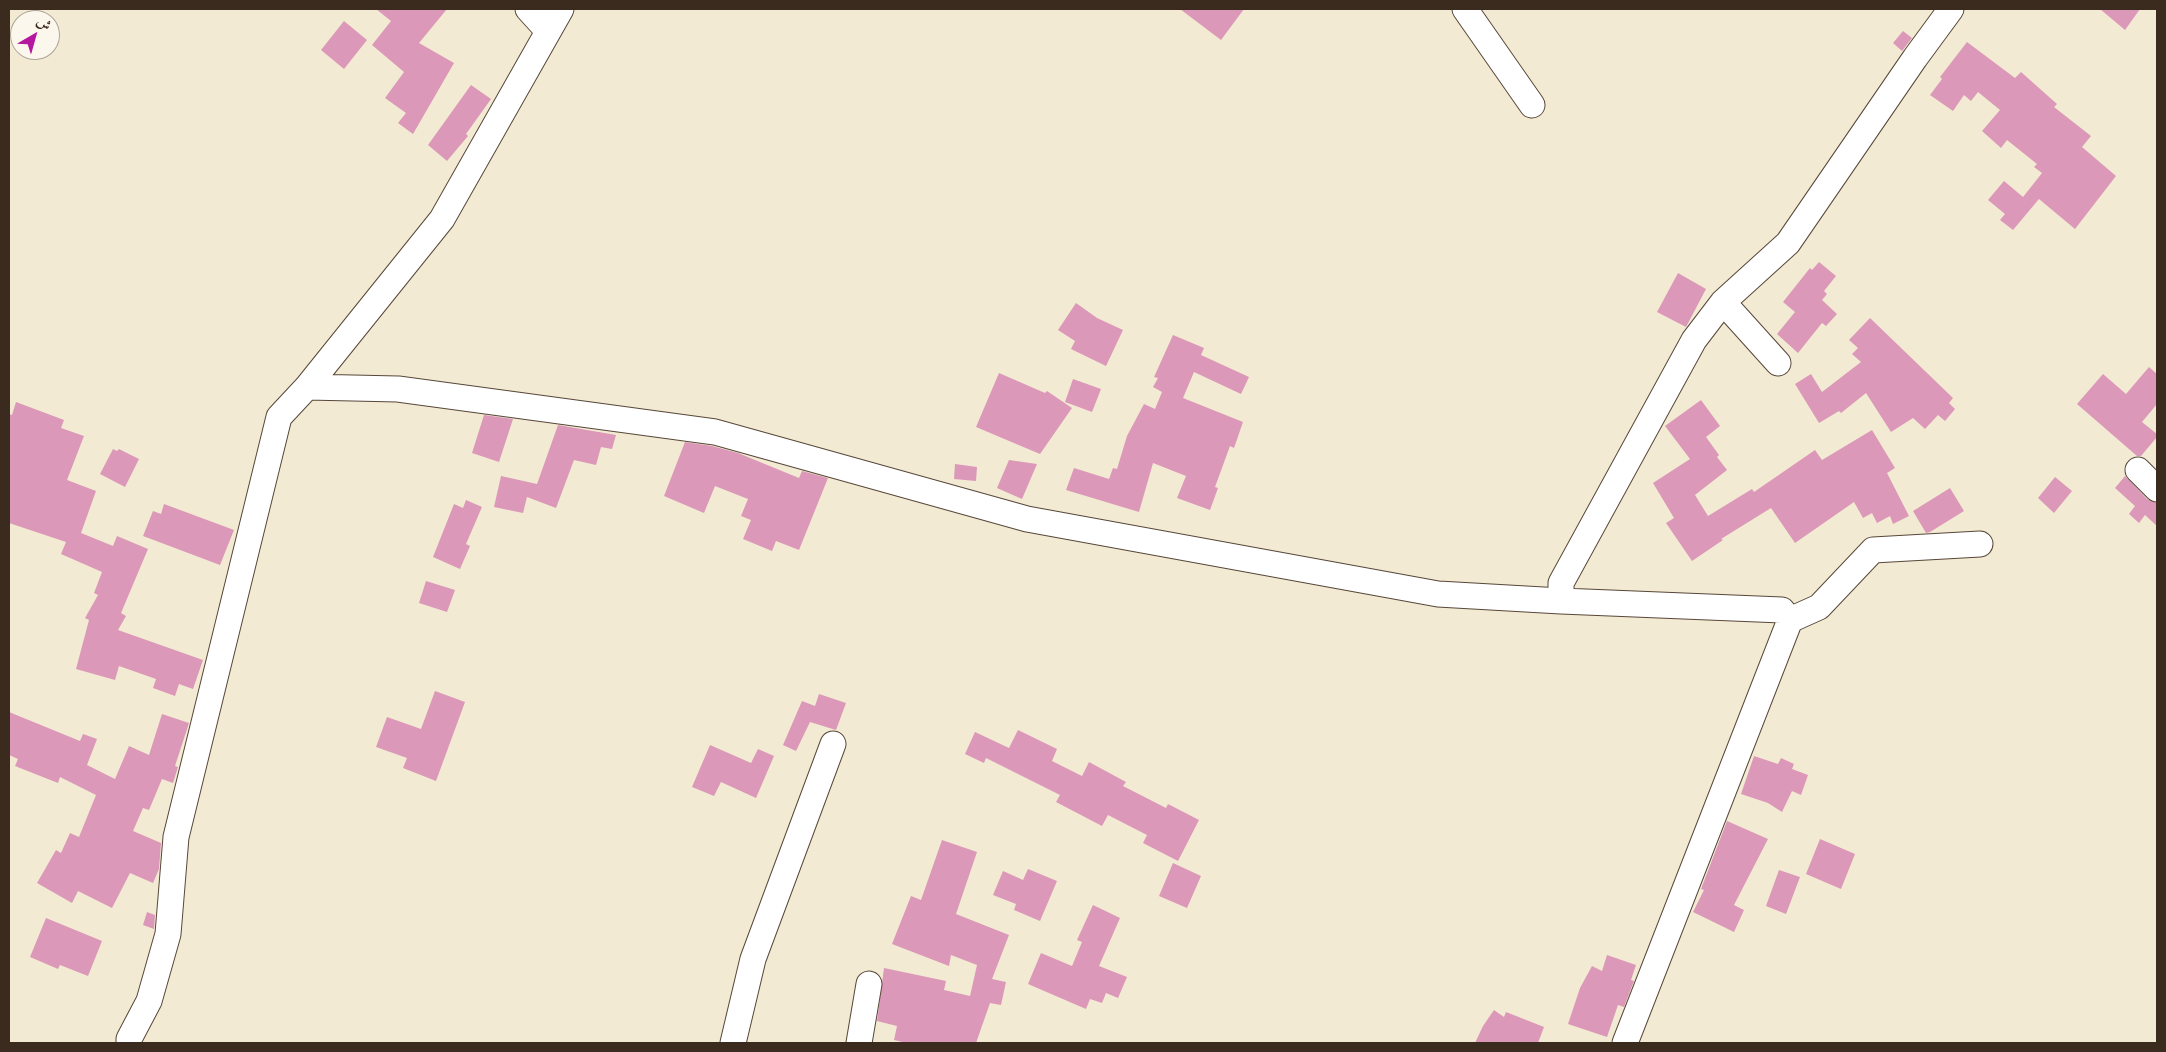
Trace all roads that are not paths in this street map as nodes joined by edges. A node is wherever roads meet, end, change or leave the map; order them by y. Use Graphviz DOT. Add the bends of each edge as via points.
graph roads {
  1 [pos="528,9"];
  2 [pos="561,9"];
  3 [pos="1465,9"];
  4 [pos="1951,9"];
  5 [pos="548,30"];
  6 [pos="1532,105"];
  7 [pos="1723,302"];
  8 [pos="1778,363"];
  9 [pos="307,387"];
  10 [pos="2138,470"];
  11 [pos="2157,489"];
  12 [pos="1980,544"];
  13 [pos="1561,601"];
  14 [pos="1790,620"];
  15 [pos="833,744"];
  16 [pos="869,984"];
  17 [pos="129,1043"];
  18 [pos="733,1043"];
  19 [pos="859,1043"];
  20 [pos="1625,1043"];
  1 -- 5 [label="street"];
  2 -- 5 [label="street"];
  3 -- 6 [label="street"];
  4 -- 7 [label="street" via="1788,242"];
  5 -- 9 [label="street" via="442,219"];
  7 -- 8 [label="street"];
  7 -- 13 [label="street" via="1694,340 1575,557 1561,583"];
  9 -- 13 [label="street" via="398,389 715,432 1027,519 1438,594"];
  9 -- 17 [label="street" via="279,418 176,837 168,934 149,1001 128,1039"];
  10 -- 11 [label="street"];
  12 -- 14 [label="street" via="1873,550 1819,608"];
  13 -- 14 [label="street" via="1782,610"];
  14 -- 20 [label="street"];
  15 -- 18 [label="street" via="753,959"];
  16 -- 19 [label="street"];
}
